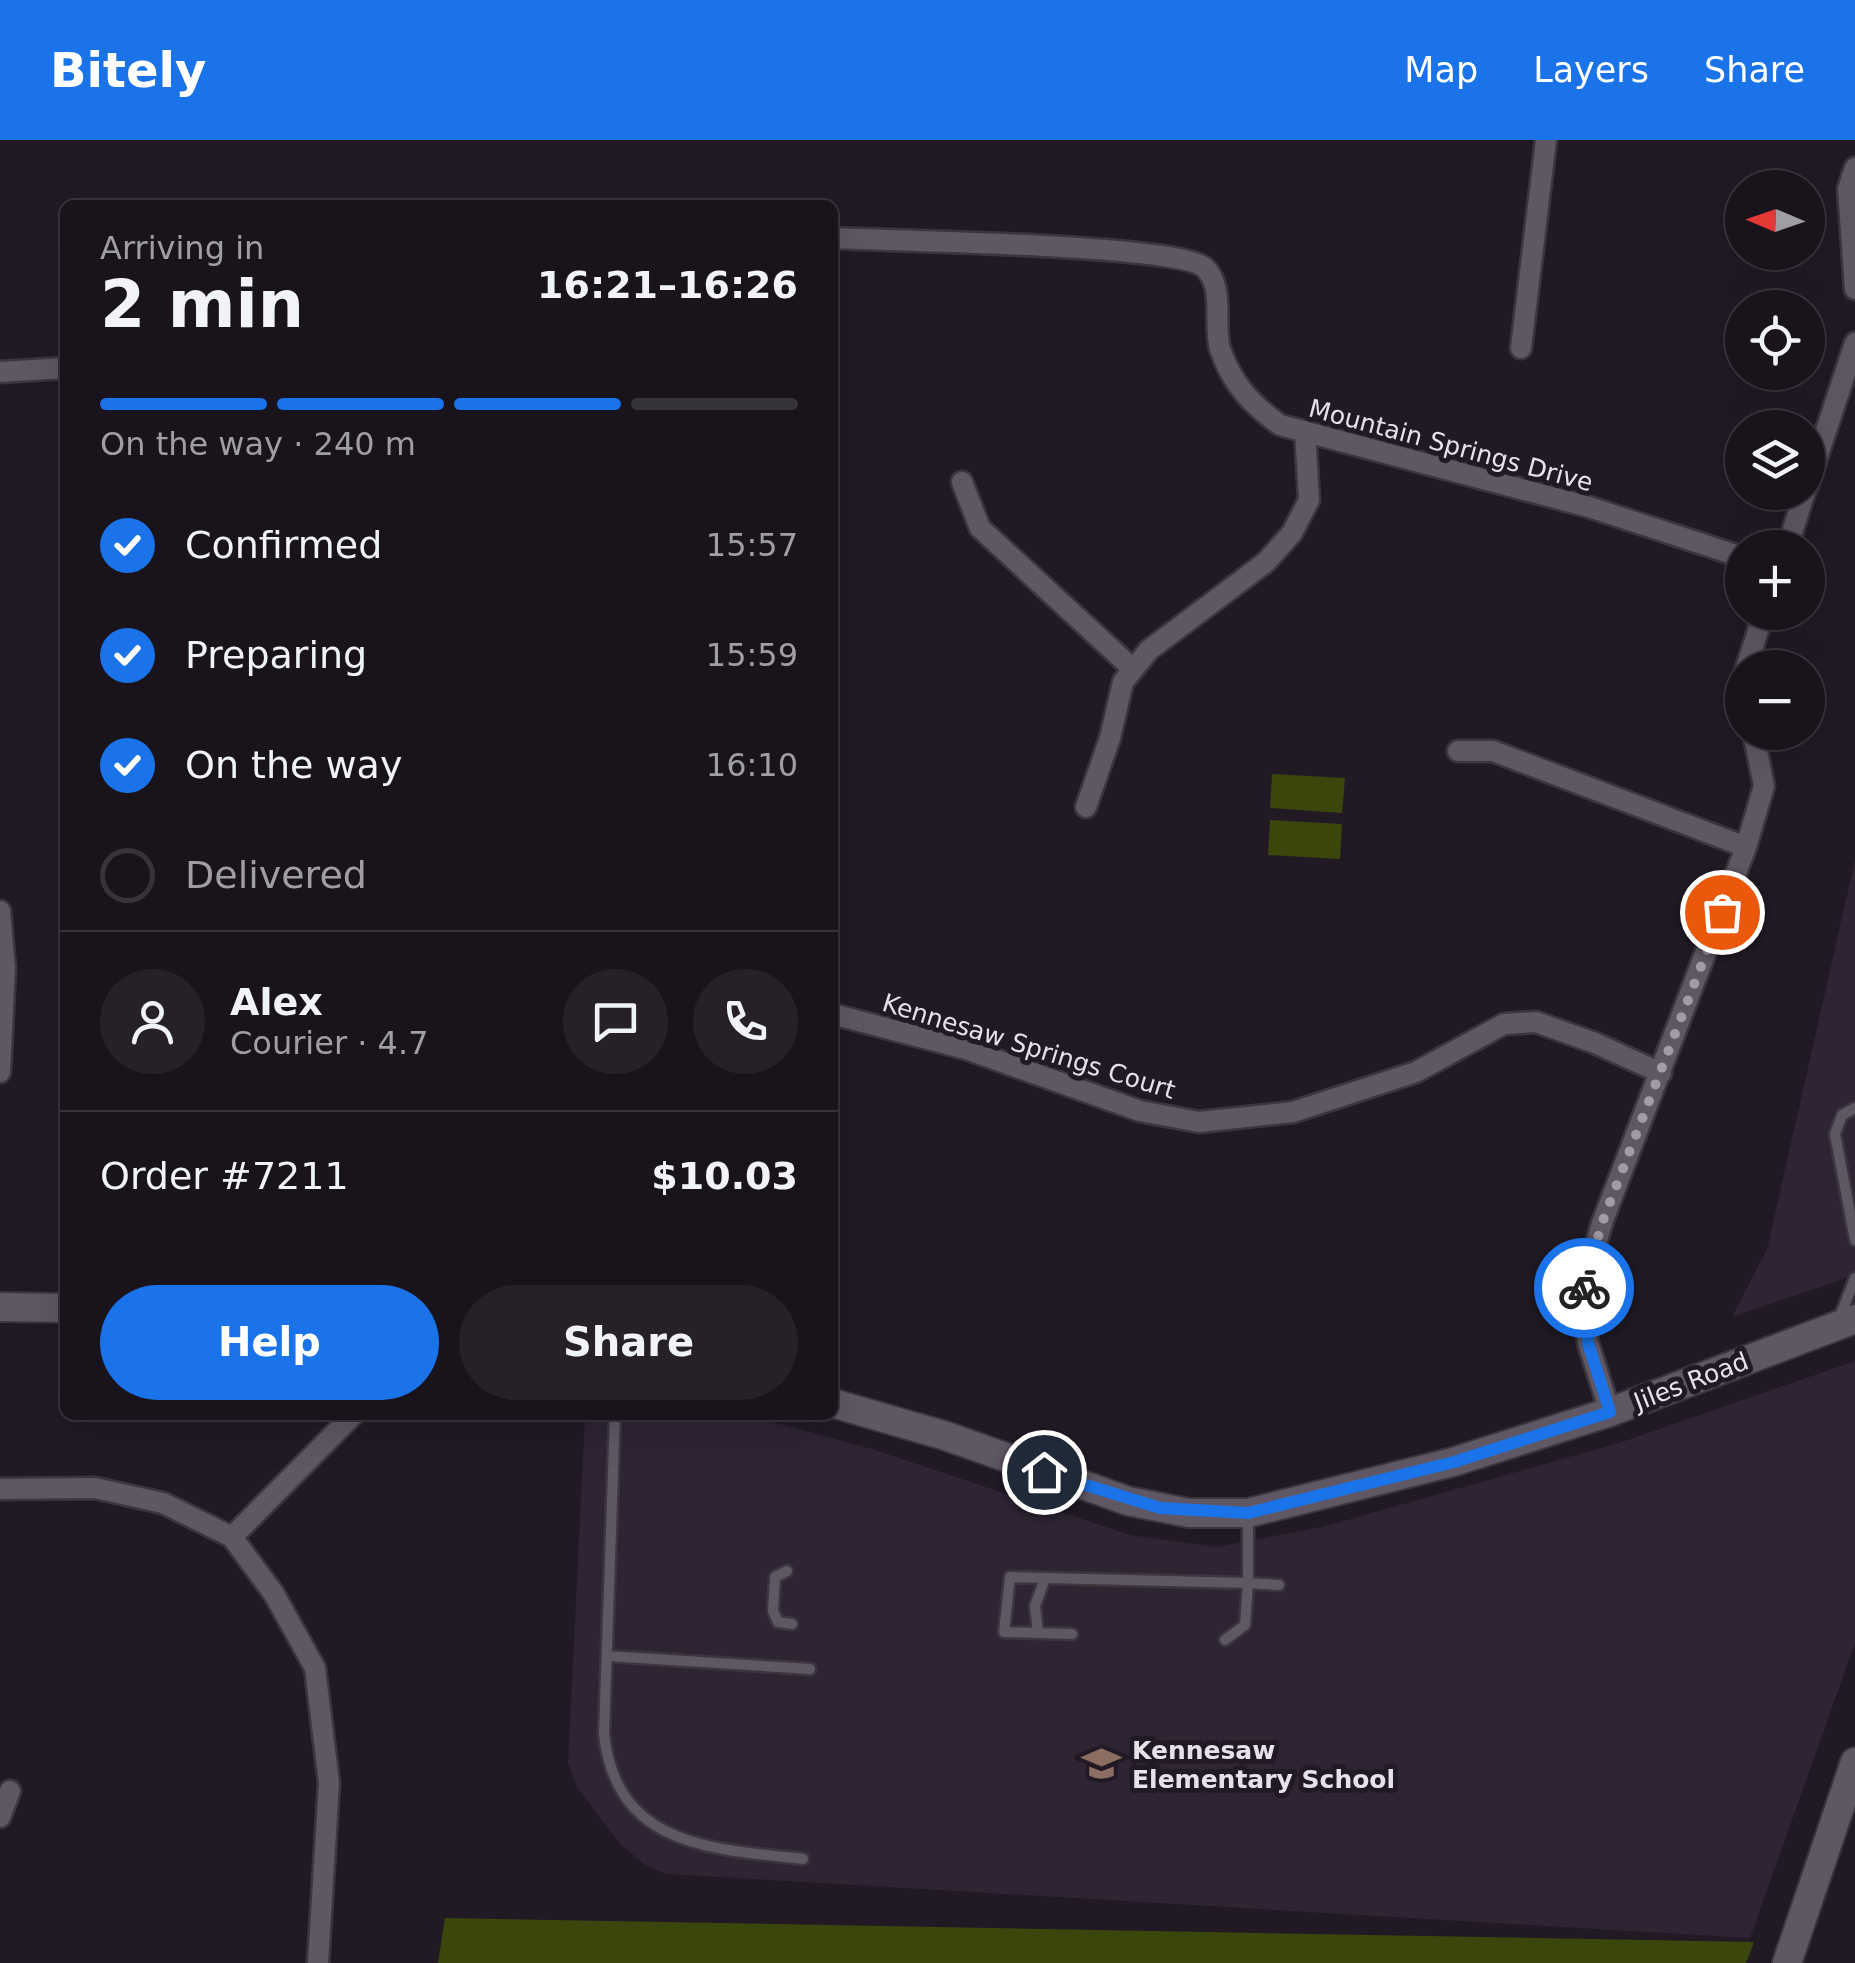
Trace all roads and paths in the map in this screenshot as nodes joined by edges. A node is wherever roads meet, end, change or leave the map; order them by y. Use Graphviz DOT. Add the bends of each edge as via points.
graph roads {
  1 [pos="1546,140"];
  2 [pos="1855,168"];
  3 [pos="838,238"];
  4 [pos="1855,290"];
  5 [pos="1855,344"];
  6 [pos="1521,348"];
  7 [pos="60,368"];
  8 [pos="0,372"];
  9 [pos="1304,431"];
  10 [pos="1825,434"];
  11 [pos="962,482"];
  12 [pos="1725,551"];
  13 [pos="1133,670"];
  14 [pos="1757,750"];
  15 [pos="1458,751"];
  16 [pos="1086,807"];
  17 [pos="1746,847"];
  18 [pos="0,911"];
  19 [pos="838,1016"];
  20 [pos="0,1072"];
  21 [pos="1661,1074"];
  22 [pos="1855,1108"];
  23 [pos="1855,1237"];
  24 [pos="1855,1278"];
  25 [pos="0,1306"];
  26 [pos="60,1308"];
  27 [pos="1845,1323"];
  28 [pos="838,1405"];
  29 [pos="1610,1412"];
  30 [pos="348,1420"];
  31 [pos="615,1420"];
  32 [pos="0,1489"];
  33 [pos="1248,1513"];
  34 [pos="232,1537"];
  35 [pos="787,1571"];
  36 [pos="1045,1578"];
  37 [pos="1248,1583"];
  38 [pos="1279,1584"];
  39 [pos="792,1624"];
  40 [pos="1038,1633"];
  41 [pos="1072,1634"];
  42 [pos="1225,1640"];
  43 [pos="608,1656"];
  44 [pos="810,1669"];
  45 [pos="1855,1762"];
  46 [pos="10,1791"];
  47 [pos="0,1817"];
  48 [pos="802,1860"];
  49 [pos="318,1963"];
  50 [pos="1787,1963"];
  1 -- 6 [label="street"];
  2 -- 4 [label="street" via="1848,189"];
  3 -- 9 [label="street, Mountain Springs Drive" via="1187,258 1214,281 1220,347 1245,400 1280,425"];
  5 -- 10 [label="street"];
  7 -- 8 [label="street"];
  9 -- 12 [label="street, Mountain Springs Drive" via="1589,507"];
  9 -- 13 [label="street" via="1309,500 1292,533"];
  11 -- 13 [label="street" via="980,528"];
  13 -- 16 [label="street" via="1123,682"];
  14 -- 17 [label="street" via="1764,786"];
  15 -- 17 [label="street" via="1493,751"];
  17 -- 21 [label="street"];
  18 -- 20 [label="street"];
  19 -- 21 [label="street, Kennesaw Springs Court" via="966,1049 1140,1111 1199,1122 1292,1112 1416,1072 1504,1024 1536,1022"];
  21 -- 29 [label="street" via="1583,1290 1588,1343"];
  22 -- 23 [label="lane" via="1842,1115 1836,1134"];
  24 -- 27 [label="lane"];
  25 -- 26 [label="street"];
  27 -- 29 [label="street, Jiles Road"];
  28 -- 33 [label="street, Jiles Road" via="1128,1501 1189,1513"];
  29 -- 33 [label="street, Jiles Road" via="1454,1462"];
  30 -- 34 [label="street"];
  31 -- 43 [label="lane"];
  32 -- 34 [label="street" via="95,1488 163,1503"];
  33 -- 37 [label="lane"];
  34 -- 49 [label="street" via="316,1668 329,1784"];
  35 -- 39 [label="lane" via="775,1577 772,1611 778,1622"];
  36 -- 37 [label="lane"];
  36 -- 40 [label="lane" via="1035,1606"];
  36 -- 40 [label="lane" via="1010,1577 1004,1632"];
  37 -- 38 [label="lane"];
  37 -- 42 [label="lane" via="1245,1624"];
  40 -- 41 [label="lane"];
  43 -- 44 [label="lane"];
  43 -- 48 [label="lane" via="606,1755 633,1809 665,1833 702,1847"];
  45 -- 50 [label="street"];
  46 -- 47 [label="street"];
}
